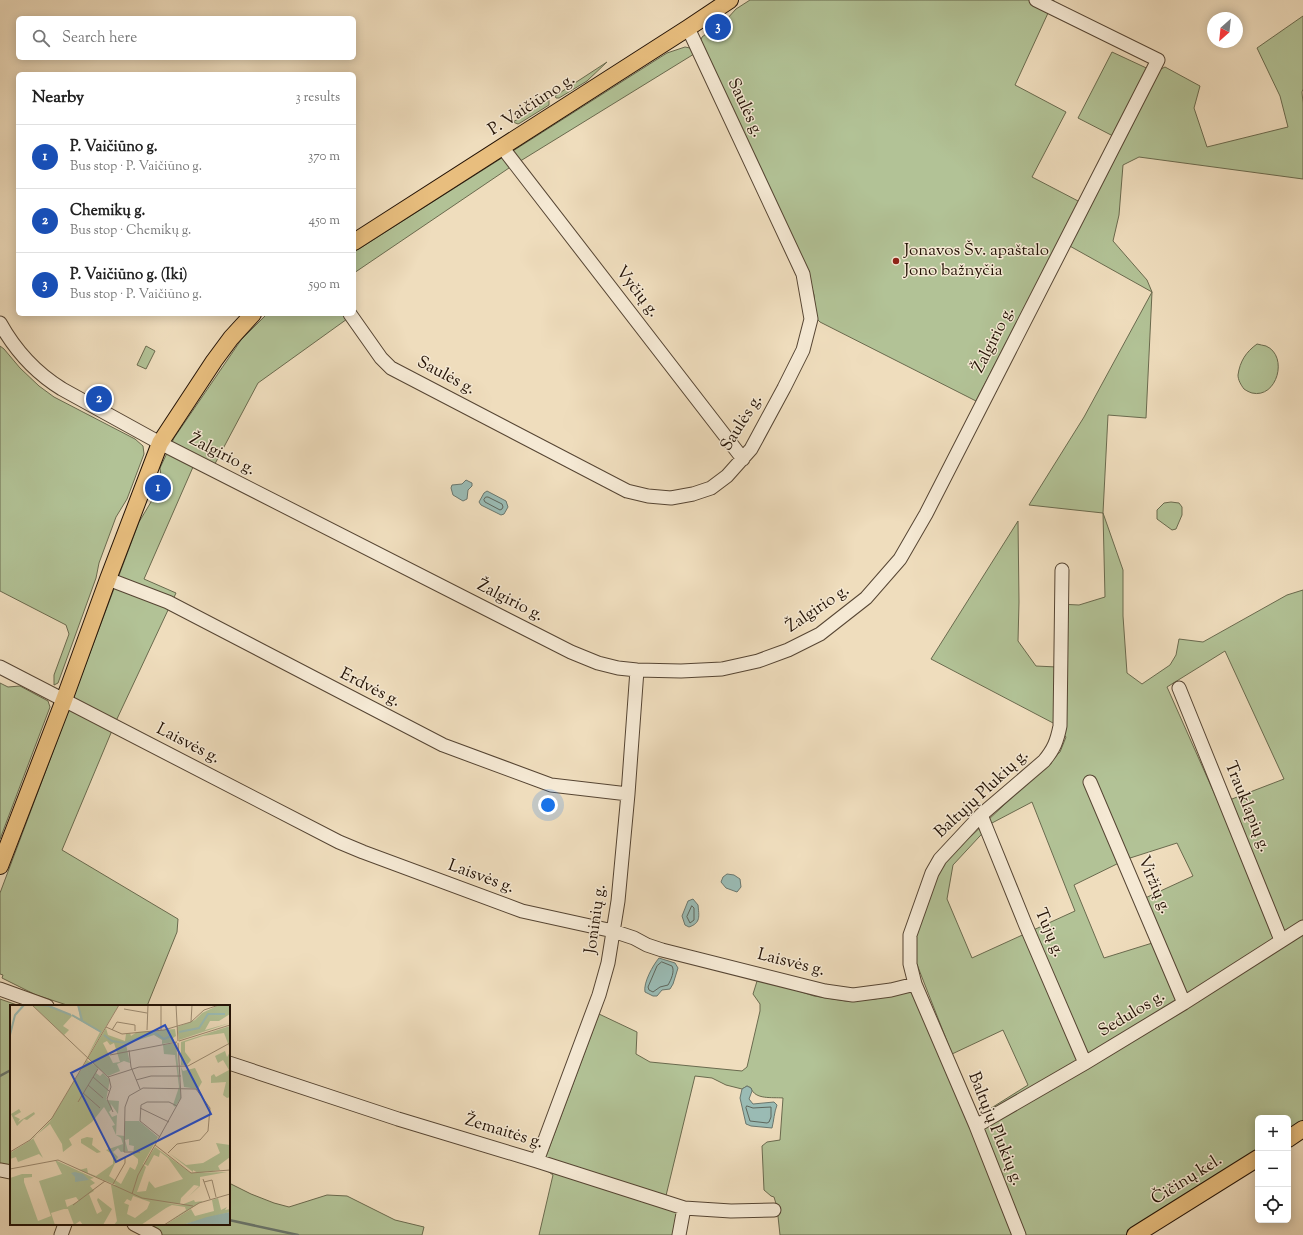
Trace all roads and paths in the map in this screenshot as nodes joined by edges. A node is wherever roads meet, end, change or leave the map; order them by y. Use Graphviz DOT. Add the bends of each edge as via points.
graph roads {
  1 [pos="730,0"];
  2 [pos="1036,0"];
  3 [pos="688,28"];
  4 [pos="502,147"];
  5 [pos="356,241"];
  6 [pos="251,316"];
  7 [pos="351,316"];
  8 [pos="0,323"];
  9 [pos="160,443"];
  10 [pos="743,460"];
  11 [pos="1062,570"];
  12 [pos="108,578"];
  13 [pos="0,667"];
  14 [pos="637,670"];
  15 [pos="1179,688"];
  16 [pos="64,700"];
  17 [pos="1090,782"];
  18 [pos="628,794"];
  19 [pos="981,816"];
  20 [pos="0,866"];
  21 [pos="1303,927"];
  22 [pos="613,931"];
  23 [pos="1281,940"];
  24 [pos="915,984"];
  25 [pos="0,989"];
  26 [pos="1184,1003"];
  27 [pos="44,1005"];
  28 [pos="230,1063"];
  29 [pos="1085,1063"];
  30 [pos="976,1126"];
  31 [pos="1303,1129"];
  32 [pos="1291,1137"];
  33 [pos="1255,1160"];
  34 [pos="537,1161"];
  35 [pos="0,1170"];
  36 [pos="10,1172"];
  37 [pos="684,1208"];
  38 [pos="774,1210"];
  39 [pos="65,1225"];
  40 [pos="136,1225"];
  41 [pos="61,1235"];
  42 [pos="155,1235"];
  43 [pos="679,1235"];
  44 [pos="1019,1235"];
  45 [pos="1135,1235"];
  1 -- 3 [label="main road, P. Vaičiūno g."];
  2 -- 14 [label="street, Žalgirio g." via="1158,60 926,514 900,559 866,598 820,634 788,650 758,661 722,669"];
  3 -- 4 [label="main road, P. Vaičiūno g."];
  3 -- 10 [label="street, Saulės g." via="803,274 811,319 804,350"];
  4 -- 5 [label="main road, P. Vaičiūno g."];
  4 -- 10 [label="street, Vyčių g."];
  6 -- 9 [label="main road" via="214,361"];
  7 -- 10 [label="street, Saulės g." via="381,358 392,368 627,490 648,496 671,498 693,494 711,488"];
  8 -- 9 [label="street, Žalgirio g." via="22,355 48,381"];
  9 -- 12 [label="main road"];
  9 -- 14 [label="street, Žalgirio g." via="571,652 598,663"];
  11 -- 19 [label="street, Baltųjų Plukių g." via="1060,726 1056,742 1044,761"];
  12 -- 16 [label="main road"];
  12 -- 18 [label="street, Erdvės g." via="168,602 443,746 551,785"];
  13 -- 16 [label="street, Laisvės g."];
  14 -- 18 [label="street, Joninių g."];
  15 -- 23 [label="street, Trauklapių g."];
  16 -- 20 [label="main road"];
  16 -- 22 [label="street, Laisvės g." via="331,838 363,852 522,911"];
  17 -- 26 [label="street, Viržių g."];
  18 -- 22 [label="street, Joninių g."];
  19 -- 24 [label="street, Baltųjų Plukių g." via="940,858 932,873 910,935 910,964"];
  19 -- 29 [label="street, Tujų g."];
  21 -- 23 [label="street, Sedulos g."];
  22 -- 24 [label="street, Laisvės g." via="662,950 826,991 853,995"];
  22 -- 34 [label="street, Joninių g." via="599,995"];
  23 -- 26 [label="street, Sedulos g."];
  24 -- 30 [label="street, Baltųjų Plukių g."];
  25 -- 27 [label="street"];
  26 -- 29 [label="street, Sedulos g."];
  28 -- 34 [label="street, Žemaitės g." via="398,1119"];
  29 -- 30 [label="street, Sedulos g."];
  30 -- 44 [label="street, Baltųjų Plukių g."];
  31 -- 32 [label="main road"];
  33 -- 45 [label="main road, Čičinų kel."];
  34 -- 37 [label="street, Žemaitės g."];
  35 -- 36 [label="street"];
  37 -- 38 [label="street, Žemaitės g."];
  37 -- 43 [label="street"];
  39 -- 41 [label="street"];
  40 -- 42 [label="street"];
}
